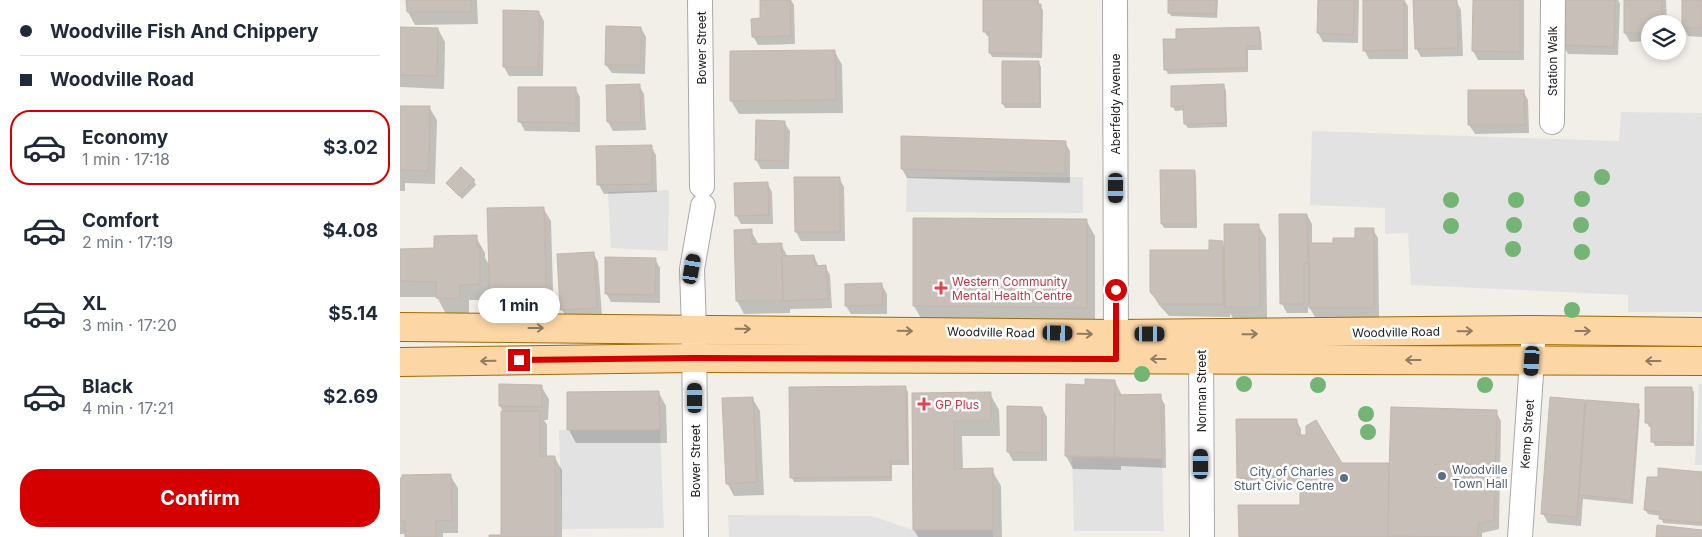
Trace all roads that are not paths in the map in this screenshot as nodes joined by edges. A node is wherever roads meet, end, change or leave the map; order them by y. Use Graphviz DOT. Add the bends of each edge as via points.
graph roads {
  1 [pos="700,0"];
  2 [pos="1115,0"];
  3 [pos="1553,0"];
  4 [pos="1552,122"];
  5 [pos="400,327"];
  6 [pos="694,329"];
  7 [pos="1534,330"];
  8 [pos="1702,332"];
  9 [pos="1116,346"];
  10 [pos="1201,347"];
  11 [pos="694,358"];
  12 [pos="1532,361"];
  13 [pos="400,362"];
  14 [pos="1702,362"];
  15 [pos="696,537"];
  16 [pos="1202,537"];
  17 [pos="1520,537"];
  1 -- 6 [label="street, Bower Street" via="702,196 692,269"];
  2 -- 9 [label="street, Aberfeldy Avenue"];
  3 -- 4 [label="street, Station Walk"];
  5 -- 6 [label="main road, Woodville Road, one-way"];
  6 -- 9 [label="main road, Woodville Road, one-way"];
  6 -- 11 [label="street, Bower Street"];
  7 -- 8 [label="main road, Woodville Road, one-way"];
  10 -- 7 [label="main road, Woodville Road, one-way"];
  7 -- 12 [label="street, Kemp Street"];
  9 -- 10 [label="main road, Woodville Road"];
  9 -- 11 [label="main road, Woodville Road"];
  12 -- 10 [label="main road, Woodville Road, one-way"];
  10 -- 16 [label="street, Norman Street"];
  11 -- 13 [label="main road, Woodville Road, one-way"];
  11 -- 15 [label="street, Bower Street"];
  14 -- 12 [label="main road, Woodville Road, one-way"];
  12 -- 17 [label="street, Kemp Street"];
}
